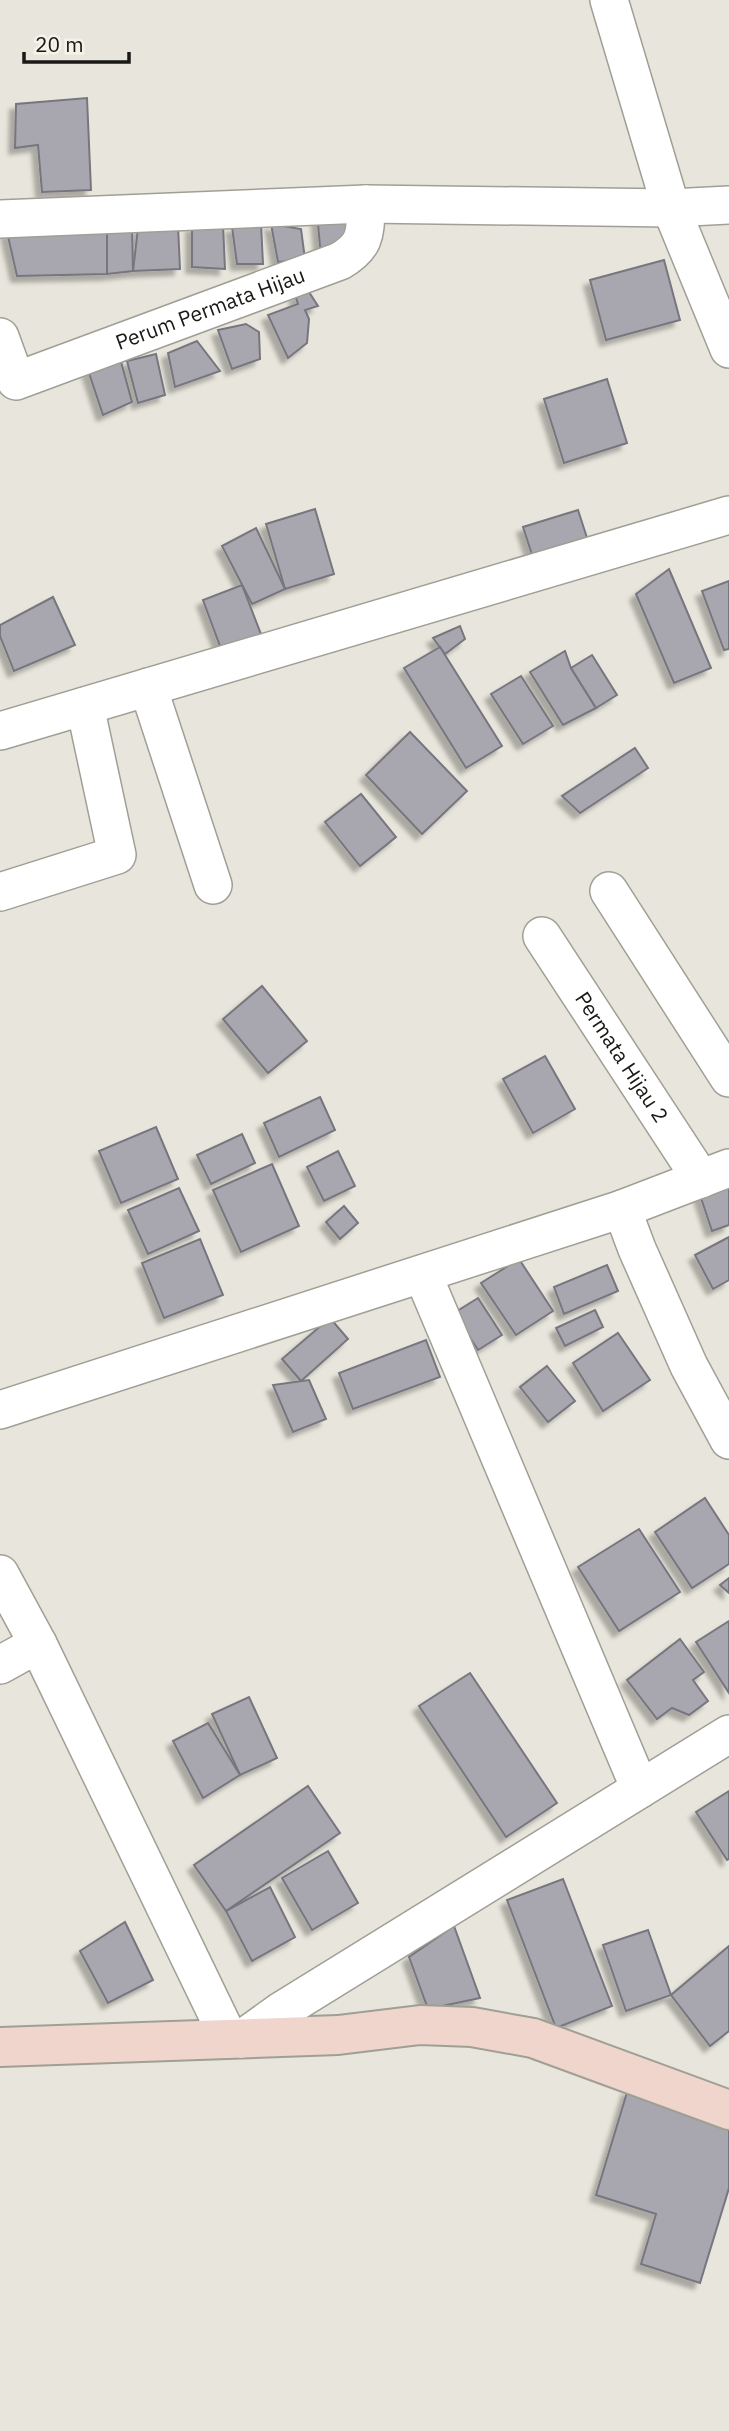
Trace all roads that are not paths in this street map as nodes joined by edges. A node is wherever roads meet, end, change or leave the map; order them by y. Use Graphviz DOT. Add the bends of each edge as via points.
graph roads {
  1 [pos="609,0"];
  2 [pos="366,204"];
  3 [pos="729,205"];
  4 [pos="671,208"];
  5 [pos="0,219"];
  6 [pos="0,337"];
  7 [pos="729,349"];
  8 [pos="729,515"];
  9 [pos="148,687"];
  10 [pos="85,706"];
  11 [pos="0,731"];
  12 [pos="213,885"];
  13 [pos="609,891"];
  14 [pos="0,892"];
  15 [pos="542,936"];
  16 [pos="729,1078"];
  17 [pos="715,1174"];
  18 [pos="622,1209"];
  19 [pos="423,1275"];
  20 [pos="0,1410"];
  21 [pos="729,1440"];
  22 [pos="0,1574"];
  23 [pos="38,1644"];
  24 [pos="0,1665"];
  25 [pos="729,1734"];
  26 [pos="640,1789"];
  27 [pos="236,2039"];
  28 [pos="0,2047"];
  29 [pos="729,2109"];
  1 -- 4 [label="street"];
  2 -- 4 [label="street"];
  2 -- 5 [label="street"];
  2 -- 6 [label="street, Perum Permata Hijau" via="360,245 340,261 16,382"];
  3 -- 4 [label="street"];
  4 -- 7 [label="street"];
  8 -- 9 [label="street"];
  9 -- 10 [label="street"];
  9 -- 12 [label="street"];
  10 -- 11 [label="street"];
  10 -- 14 [label="street" via="117,855"];
  13 -- 16 [label="street"];
  15 -- 17 [label="street, Permata Hijau 2"];
  17 -- 18 [label="street"];
  18 -- 19 [label="street"];
  18 -- 21 [label="street" via="689,1366"];
  19 -- 20 [label="street"];
  19 -- 26 [label="street"];
  22 -- 23 [label="street"];
  23 -- 24 [label="street"];
  23 -- 27 [label="street"];
  25 -- 26 [label="street"];
  26 -- 27 [label="street"];
  27 -- 28 [label="main road"];
  27 -- 29 [label="main road" via="338,2035 420,2025 472,2027 533,2038"];
}
